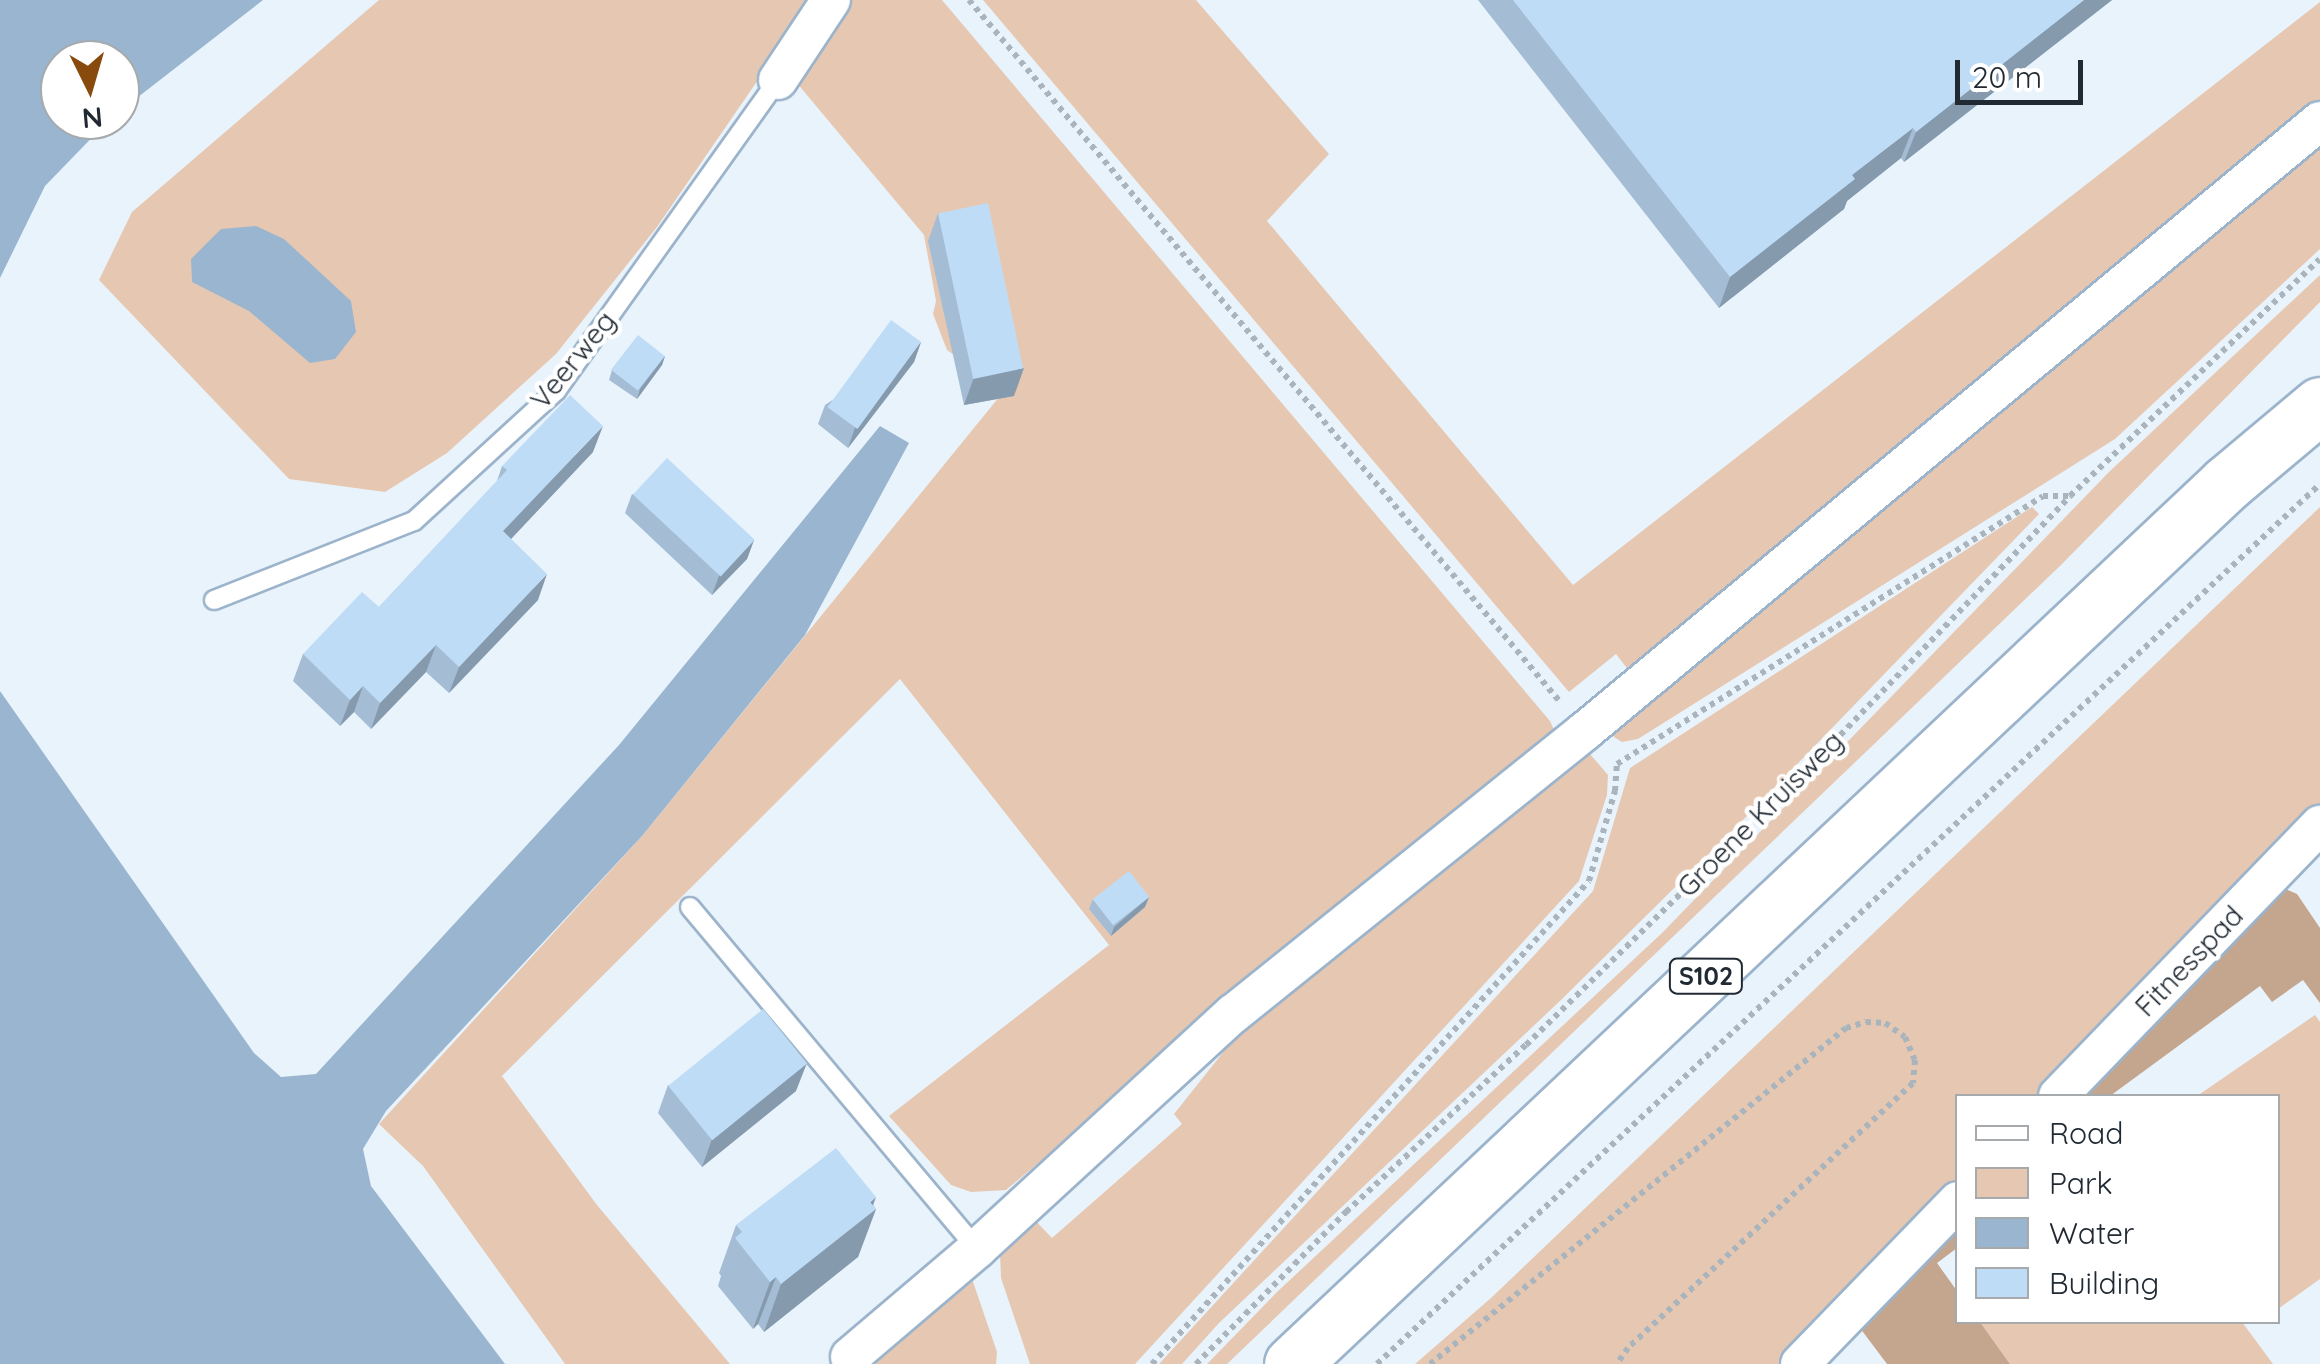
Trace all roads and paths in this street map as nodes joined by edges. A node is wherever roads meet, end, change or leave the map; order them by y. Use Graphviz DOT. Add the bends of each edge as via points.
graph roads {
  1 [pos="831,0"];
  2 [pos="969,0"];
  3 [pos="778,80"];
  4 [pos="2320,122"];
  5 [pos="2320,259"];
  6 [pos="2320,369"];
  7 [pos="2320,405"];
  8 [pos="2227,483"];
  9 [pos="2320,484"];
  10 [pos="2070,496"];
  11 [pos="214,600"];
  12 [pos="1584,731"];
  13 [pos="2320,825"];
  14 [pos="690,907"];
  15 [pos="2060,1094"];
  16 [pos="1955,1204"];
  17 [pos="977,1249"];
  18 [pos="850,1357"];
  19 [pos="1152,1364"];
  20 [pos="1196,1364"];
  21 [pos="1292,1364"];
  22 [pos="1377,1364"];
  23 [pos="1430,1364"];
  24 [pos="1617,1364"];
  25 [pos="1800,1364"];
  1 -- 3 [label="street, Veerweg"];
  2 -- 12 [label="path"];
  3 -- 11 [label="lane, Veerweg" via="542,404 414,521"];
  4 -- 12 [label="street"];
  5 -- 10 [label="path, Groene Kruisweg"];
  6 -- 8 [label="main road, S102"];
  7 -- 8 [label="main road, S102"];
  8 -- 21 [label="main road, S102"];
  9 -- 22 [label="path"];
  10 -- 19 [label="path" via="2044,496 1617,764 1589,881"];
  10 -- 20 [label="path, Groene Kruisweg" via="1799,778"];
  12 -- 17 [label="street" via="1233,1014"];
  13 -- 15 [label="street, Fitnesspad"];
  14 -- 17 [label="lane"];
  16 -- 25 [label="street"];
  17 -- 18 [label="street"];
  23 -- 24 [label="path" via="1846,1028 1885,1023 1905,1036 1915,1060 1913,1083"];
}
